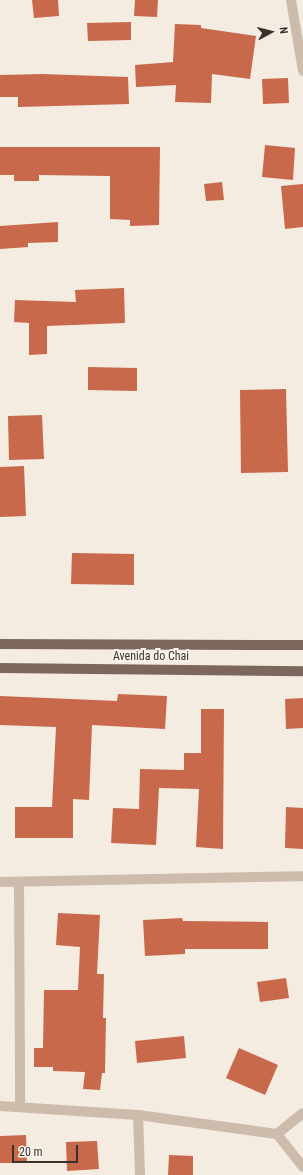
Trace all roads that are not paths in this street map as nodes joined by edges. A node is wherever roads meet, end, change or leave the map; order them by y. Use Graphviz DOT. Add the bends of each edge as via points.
graph roads {
  1 [pos="291,0"];
  2 [pos="303,70"];
  3 [pos="0,644"];
  4 [pos="303,645"];
  5 [pos="0,668"];
  6 [pos="303,671"];
  7 [pos="303,876"];
  8 [pos="0,882"];
  9 [pos="19,882"];
  10 [pos="20,1105"];
  11 [pos="0,1106"];
  12 [pos="303,1113"];
  13 [pos="138,1115"];
  14 [pos="277,1134"];
  15 [pos="303,1167"];
  16 [pos="140,1175"];
  1 -- 2 [label="street"];
  3 -- 4 [label="main road, Avenida do Chai"];
  5 -- 6 [label="main road, Avenida do Chai"];
  7 -- 9 [label="street"];
  8 -- 9 [label="street"];
  9 -- 10 [label="street"];
  10 -- 11 [label="street"];
  10 -- 13 [label="street"];
  12 -- 14 [label="street"];
  13 -- 14 [label="street"];
  13 -- 16 [label="street"];
  14 -- 15 [label="street"];
}
